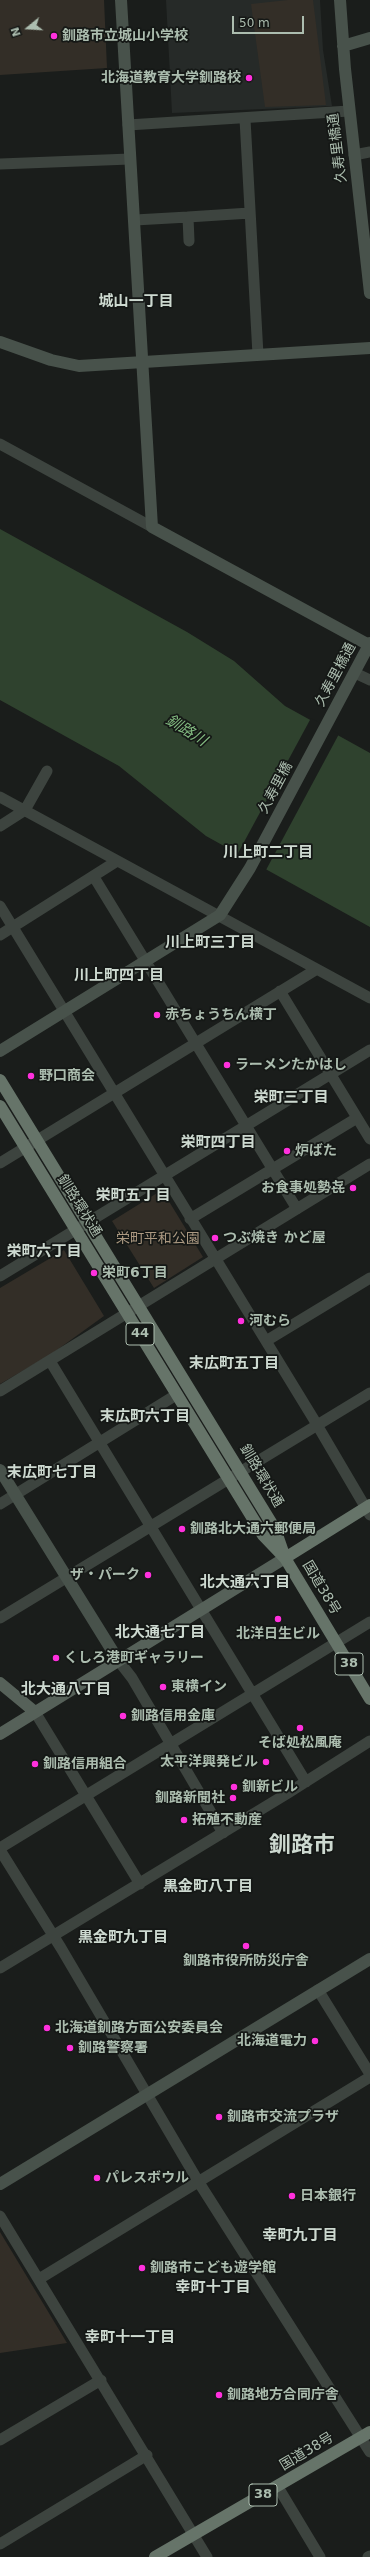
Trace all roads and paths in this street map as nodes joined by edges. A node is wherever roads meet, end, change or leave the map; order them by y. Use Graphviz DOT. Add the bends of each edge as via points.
graph roads {
  1 [pos="121,0"];
  2 [pos="340,0"];
  3 [pos="370,38"];
  4 [pos="343,46"];
  5 [pos="349,111"];
  6 [pos="245,119"];
  7 [pos="128,125"];
  8 [pos="370,152"];
  9 [pos="354,155"];
  10 [pos="130,159"];
  11 [pos="0,164"];
  12 [pos="250,214"];
  13 [pos="188,217"];
  14 [pos="135,220"];
  15 [pos="189,241"];
  16 [pos="369,267"];
  17 [pos="370,293"];
  18 [pos="0,342"];
  19 [pos="370,348"];
  20 [pos="258,355"];
  21 [pos="142,361"];
  22 [pos="0,444"];
  23 [pos="152,527"];
  24 [pos="370,644"];
  25 [pos="355,673"];
  26 [pos="370,680"];
  27 [pos="328,722"];
  28 [pos="47,771"];
  29 [pos="0,797"];
  30 [pos="25,810"];
  31 [pos="0,826"];
  32 [pos="117,861"];
  33 [pos="94,877"];
  34 [pos="0,906"];
  35 [pos="220,915"];
  36 [pos="13,927"];
  37 [pos="0,935"];
  38 [pos="146,960"];
  39 [pos="317,969"];
  40 [pos="280,991"];
  41 [pos="370,998"];
  42 [pos="64,1011"];
  43 [pos="195,1042"];
  44 [pos="370,1050"];
  45 [pos="0,1051"];
  46 [pos="331,1074"];
  47 [pos="0,1080"];
  48 [pos="112,1093"];
  49 [pos="0,1106"];
  50 [pos="357,1118"];
  51 [pos="247,1125"];
  52 [pos="370,1139"];
  53 [pos="37,1140"];
  54 [pos="25,1147"];
  55 [pos="0,1163"];
  56 [pos="370,1164"];
  57 [pos="273,1168"];
  58 [pos="163,1176"];
  59 [pos="298,1209"];
  60 [pos="190,1220"];
  61 [pos="88,1222"];
  62 [pos="75,1230"];
  63 [pos="214,1259"];
  64 [pos="0,1276"];
  65 [pos="370,1278"];
  66 [pos="140,1305"];
  67 [pos="126,1312"];
  68 [pos="266,1341"];
  69 [pos="50,1361"];
  70 [pos="0,1391"];
  71 [pos="370,1393"];
  72 [pos="176,1395"];
  73 [pos="318,1426"];
  74 [pos="98,1442"];
  75 [pos="0,1470"];
  76 [pos="240,1472"];
  77 [pos="228,1479"];
  78 [pos="15,1495"];
  79 [pos="0,1504"];
  80 [pos="369,1509"];
  81 [pos="150,1527"];
  82 [pos="285,1558"];
  83 [pos="66,1578"];
  84 [pos="201,1610"];
  85 [pos="0,1618"];
  86 [pos="370,1622"];
  87 [pos="337,1643"];
  88 [pos="118,1660"];
  89 [pos="0,1683"];
  90 [pos="252,1696"];
  91 [pos="370,1699"];
  92 [pos="35,1712"];
  93 [pos="0,1734"];
  94 [pos="370,1741"];
  95 [pos="171,1743"];
  96 [pos="306,1782"];
  97 [pos="87,1795"];
  98 [pos="223,1833"];
  99 [pos="0,1849"];
  100 [pos="140,1884"];
  101 [pos="54,1935"];
  102 [pos="370,1959"];
  103 [pos="0,1968"];
  104 [pos="318,1990"];
  105 [pos="370,2074"];
  106 [pos="370,2077"];
  107 [pos="148,2093"];
  108 [pos="198,2181"];
  109 [pos="0,2184"];
  110 [pos="0,2216"];
  111 [pos="39,2279"];
  112 [pos="101,2380"];
  113 [pos="366,2434"];
  114 [pos="0,2440"];
  115 [pos="370,2452"];
  116 [pos="147,2455"];
  117 [pos="278,2488"];
  118 [pos="193,2534"];
  119 [pos="0,2544"];
  120 [pos="155,2557"];
  121 [pos="207,2557"];
  122 [pos="320,2557"];
  1 -- 7 [label="street"];
  2 -- 4 [label="street, 久寿里橋通"];
  3 -- 4 [label="street"];
  4 -- 5 [label="street, 久寿里橋通"];
  5 -- 6 [label="street"];
  5 -- 9 [label="street, 久寿里橋通"];
  6 -- 7 [label="street"];
  6 -- 12 [label="street"];
  7 -- 10 [label="street"];
  8 -- 9 [label="street"];
  9 -- 16 [label="street, 久寿里橋通"];
  10 -- 11 [label="street"];
  10 -- 14 [label="street"];
  12 -- 13 [label="street"];
  12 -- 20 [label="street"];
  13 -- 14 [label="street"];
  13 -- 15 [label="street"];
  14 -- 21 [label="street"];
  16 -- 17 [label="street, 久寿里橋通"];
  18 -- 21 [label="street" via="64,364 79,366"];
  19 -- 20 [label="street"];
  20 -- 21 [label="street"];
  21 -- 23 [label="street"];
  22 -- 23 [label="street"];
  23 -- 24 [label="street"];
  24 -- 25 [label="street, 久寿里橋通"];
  25 -- 26 [label="street"];
  25 -- 27 [label="street, 久寿里橋通"];
  27 -- 35 [label="street, 久寿里橋" via="250,868"];
  28 -- 30 [label="street"];
  29 -- 30 [label="street"];
  30 -- 31 [label="street"];
  30 -- 32 [label="street"];
  32 -- 33 [label="street"];
  32 -- 35 [label="street"];
  33 -- 36 [label="street"];
  33 -- 38 [label="street"];
  34 -- 36 [label="street"];
  35 -- 38 [label="street"];
  35 -- 39 [label="street"];
  36 -- 37 [label="street"];
  36 -- 42 [label="street"];
  38 -- 42 [label="street"];
  38 -- 43 [label="street"];
  39 -- 40 [label="street"];
  39 -- 41 [label="street"];
  40 -- 43 [label="street"];
  40 -- 46 [label="street"];
  42 -- 45 [label="street"];
  42 -- 48 [label="street"];
  43 -- 48 [label="street"];
  43 -- 51 [label="street"];
  44 -- 46 [label="street"];
  46 -- 50 [label="street"];
  46 -- 51 [label="street"];
  47 -- 53 [label="highway, 釧路環状通 / 44"];
  48 -- 53 [label="street"];
  48 -- 58 [label="street"];
  49 -- 54 [label="highway, 釧路環状通 / 44"];
  50 -- 52 [label="street"];
  50 -- 57 [label="street"];
  51 -- 57 [label="street"];
  51 -- 58 [label="street"];
  53 -- 54 [label="street"];
  53 -- 61 [label="highway, 釧路環状通 / 44"];
  54 -- 55 [label="street"];
  54 -- 62 [label="highway, 釧路環状通 / 44"];
  56 -- 59 [label="street"];
  57 -- 59 [label="street"];
  57 -- 60 [label="street"];
  58 -- 60 [label="street"];
  58 -- 61 [label="street"];
  59 -- 63 [label="street"];
  60 -- 63 [label="street"];
  61 -- 62 [label="street"];
  61 -- 66 [label="highway, 釧路環状通 / 44"];
  62 -- 64 [label="street"];
  62 -- 67 [label="highway, 釧路環状通 / 44"];
  63 -- 66 [label="street"];
  63 -- 68 [label="street"];
  65 -- 68 [label="street"];
  66 -- 67 [label="street"];
  66 -- 76 [label="highway, 釧路環状通 / 44"];
  67 -- 69 [label="street"];
  67 -- 72 [label="highway, 釧路環状通 / 44"];
  68 -- 73 [label="street"];
  69 -- 70 [label="street"];
  69 -- 74 [label="street"];
  71 -- 73 [label="street"];
  72 -- 74 [label="street"];
  72 -- 77 [label="highway, 釧路環状通 / 44"];
  73 -- 76 [label="street"];
  73 -- 80 [label="street"];
  74 -- 78 [label="street"];
  74 -- 81 [label="street"];
  75 -- 78 [label="street"];
  76 -- 77 [label="street"];
  76 -- 82 [label="highway, 釧路環状通 / 44" via="275,1528"];
  77 -- 81 [label="street"];
  77 -- 82 [label="highway, 釧路環状通 / 44" via="263,1536"];
  78 -- 79 [label="street"];
  78 -- 83 [label="street"];
  80 -- 82 [label="highway, 国道38号"];
  81 -- 83 [label="street"];
  81 -- 84 [label="street"];
  82 -- 84 [label="main road"];
  82 -- 87 [label="highway, 国道38号 / 38"];
  83 -- 85 [label="street"];
  83 -- 88 [label="street"];
  84 -- 88 [label="main road"];
  84 -- 90 [label="street"];
  86 -- 87 [label="street"];
  87 -- 90 [label="street"];
  87 -- 91 [label="highway, 国道38号 / 38"];
  88 -- 92 [label="main road"];
  88 -- 95 [label="street" via="132,1678"];
  89 -- 92 [label="main road"];
  90 -- 95 [label="street"];
  90 -- 96 [label="street"];
  92 -- 93 [label="main road"];
  92 -- 97 [label="street"];
  94 -- 96 [label="street"];
  95 -- 97 [label="street"];
  95 -- 98 [label="street"];
  96 -- 98 [label="street"];
  97 -- 99 [label="street"];
  97 -- 100 [label="street"];
  98 -- 100 [label="street"];
  99 -- 101 [label="street"];
  100 -- 101 [label="street"];
  101 -- 103 [label="street"];
  101 -- 107 [label="street"];
  102 -- 104 [label="street"];
  104 -- 105 [label="street"];
  104 -- 107 [label="street"];
  106 -- 108 [label="street"];
  107 -- 108 [label="street"];
  107 -- 109 [label="street"];
  108 -- 111 [label="street"];
  108 -- 113 [label="street"];
  110 -- 111 [label="street"];
  111 -- 112 [label="street"];
  112 -- 114 [label="street"];
  112 -- 116 [label="street"];
  113 -- 115 [label="street"];
  113 -- 117 [label="highway, 国道38号 / 38"];
  116 -- 118 [label="street"];
  116 -- 119 [label="street"];
  117 -- 118 [label="highway, 国道38号 / 38"];
  117 -- 122 [label="street"];
  118 -- 120 [label="highway, 国道38号 / 38"];
  118 -- 121 [label="street"];
}
